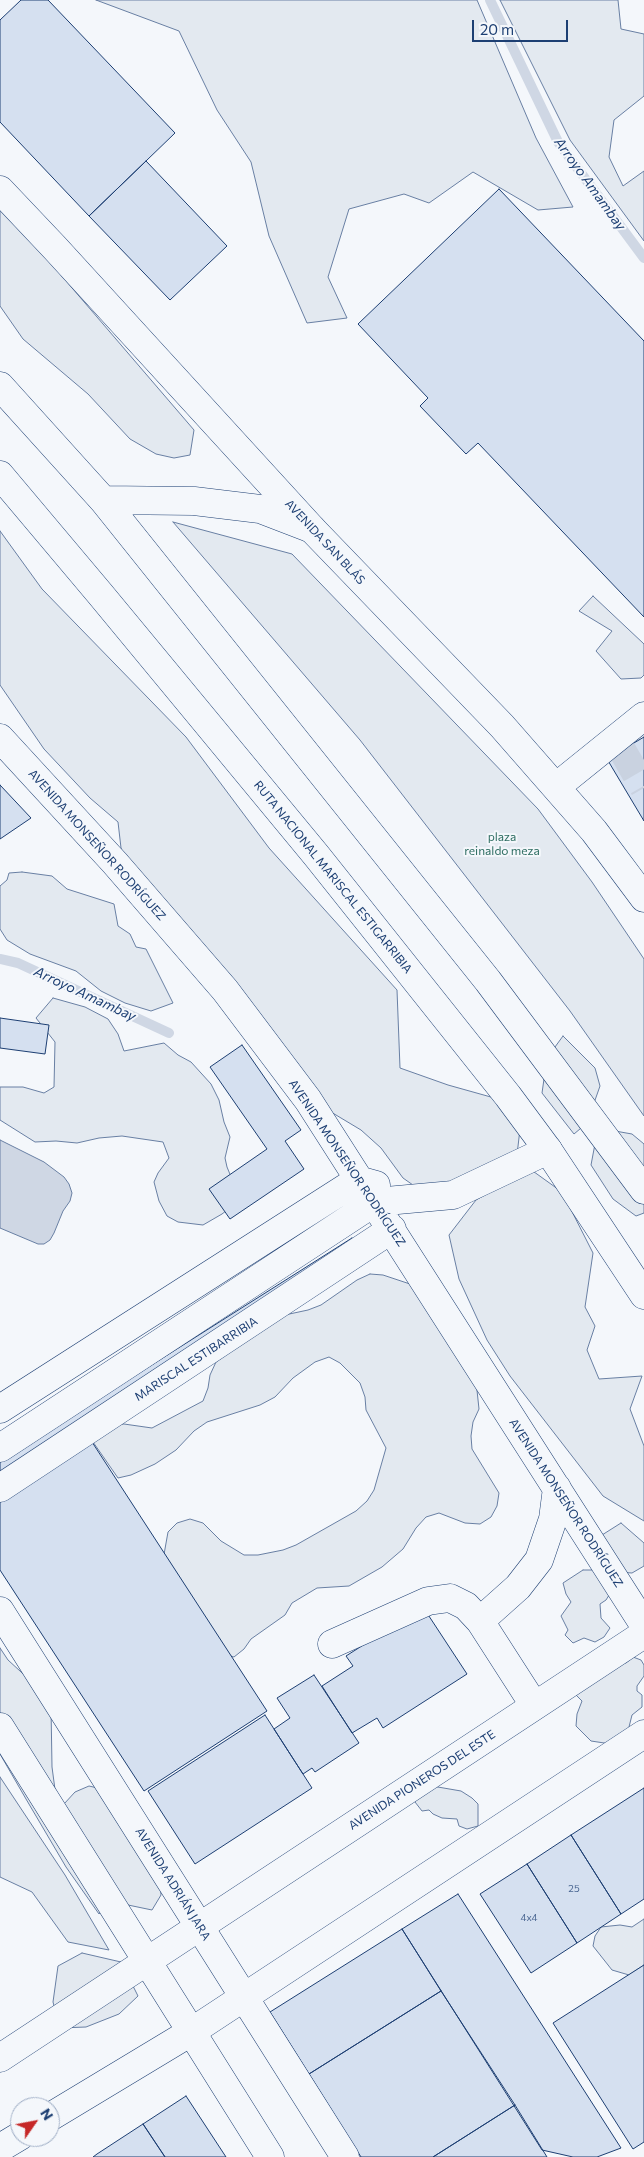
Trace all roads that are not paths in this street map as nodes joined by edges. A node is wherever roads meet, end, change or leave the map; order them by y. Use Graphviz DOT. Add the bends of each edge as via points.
graph roads {
  1 [pos="0,190"];
  2 [pos="0,386"];
  3 [pos="0,476"];
  4 [pos="103,500"];
  5 [pos="312,529"];
  6 [pos="644,716"];
  7 [pos="0,738"];
  8 [pos="556,787"];
  9 [pos="644,898"];
  10 [pos="548,1150"];
  11 [pos="358,1180"];
  12 [pos="644,1190"];
  13 [pos="426,1198"];
  14 [pos="375,1202"];
  15 [pos="392,1230"];
  16 [pos="644,1295"];
  17 [pos="5,1402"];
  18 [pos="0,1448"];
  19 [pos="0,1488"];
  20 [pos="557,1488"];
  21 [pos="0,1611"];
  22 [pos="480,1621"];
  23 [pos="644,1625"];
  24 [pos="644,1634"];
  25 [pos="332,1644"];
  26 [pos="534,1705"];
  27 [pos="0,1728"];
  28 [pos="644,1734"];
  29 [pos="200,1927"];
  30 [pos="147,1962"];
  31 [pos="245,1997"];
  32 [pos="191,2032"];
  33 [pos="0,2058"];
  34 [pos="60,2111"];
  35 [pos="270,2157"];
  36 [pos="345,2157"];
  1 -- 5 [label="main road, AVENIDA SAN BLÁS"];
  2 -- 4 [label="main road"];
  3 -- 10 [label="main road, RUTA NACIONAL MARISCAL ESTIGARRIBIA" via="316,855"];
  4 -- 5 [label="main road" via="194,501 260,509"];
  4 -- 12 [label="main road" via="488,981"];
  5 -- 8 [label="main road, AVENIDA SAN BLÁS" via="502,726"];
  6 -- 8 [label="main road" via="619,745"];
  7 -- 11 [label="main road, AVENIDA MONSEÑOR RODRÍGUEZ" via="115,863 225,990 308,1100"];
  8 -- 9 [label="main road, AVENIDA SAN BLÁS"];
  10 -- 13 [label="main road" via="453,1196"];
  10 -- 16 [label="main road, RUTA NACIONAL MARISCAL ESTIGARRIBIA"];
  11 -- 13 [label="main road"];
  11 -- 14 [label="main road, AVENIDA MONSEÑOR RODRÍGUEZ"];
  11 -- 17 [label="main road"];
  13 -- 14 [label="main road"];
  14 -- 15 [label="main road, AVENIDA MONSEÑOR RODRÍGUEZ"];
  14 -- 18 [label="main road"];
  15 -- 19 [label="main road, MARISCAL ESTIBARRIBIA"];
  15 -- 20 [label="main road, AVENIDA MONSEÑOR RODRÍGUEZ"];
  20 -- 22 [label="main road" via="554,1519 539,1560 518,1587"];
  20 -- 23 [label="main road, AVENIDA MONSEÑOR RODRÍGUEZ"];
  21 -- 29 [label="main road, AVENIDA ADRIÁN JARA"];
  22 -- 25 [label="main road" via="466,1606 450,1598 428,1601"];
  22 -- 26 [label="main road"];
  24 -- 26 [label="main road, AVENIDA PIONEROS DEL ESTE"];
  26 -- 29 [label="main road, AVENIDA PIONEROS DEL ESTE"];
  27 -- 30 [label="main road"];
  28 -- 31 [label="main road"];
  29 -- 30 [label="main road, AVENIDA PIONEROS DEL ESTE"];
  29 -- 31 [label="main road, AVENIDA ADRIÁN JARA"];
  30 -- 32 [label="main road"];
  30 -- 33 [label="main road, AVENIDA PIONEROS DEL ESTE"];
  31 -- 32 [label="main road"];
  31 -- 36 [label="main road, AVENIDA ADRIÁN JARA"];
  32 -- 34 [label="main road"];
  32 -- 35 [label="main road"];
}
